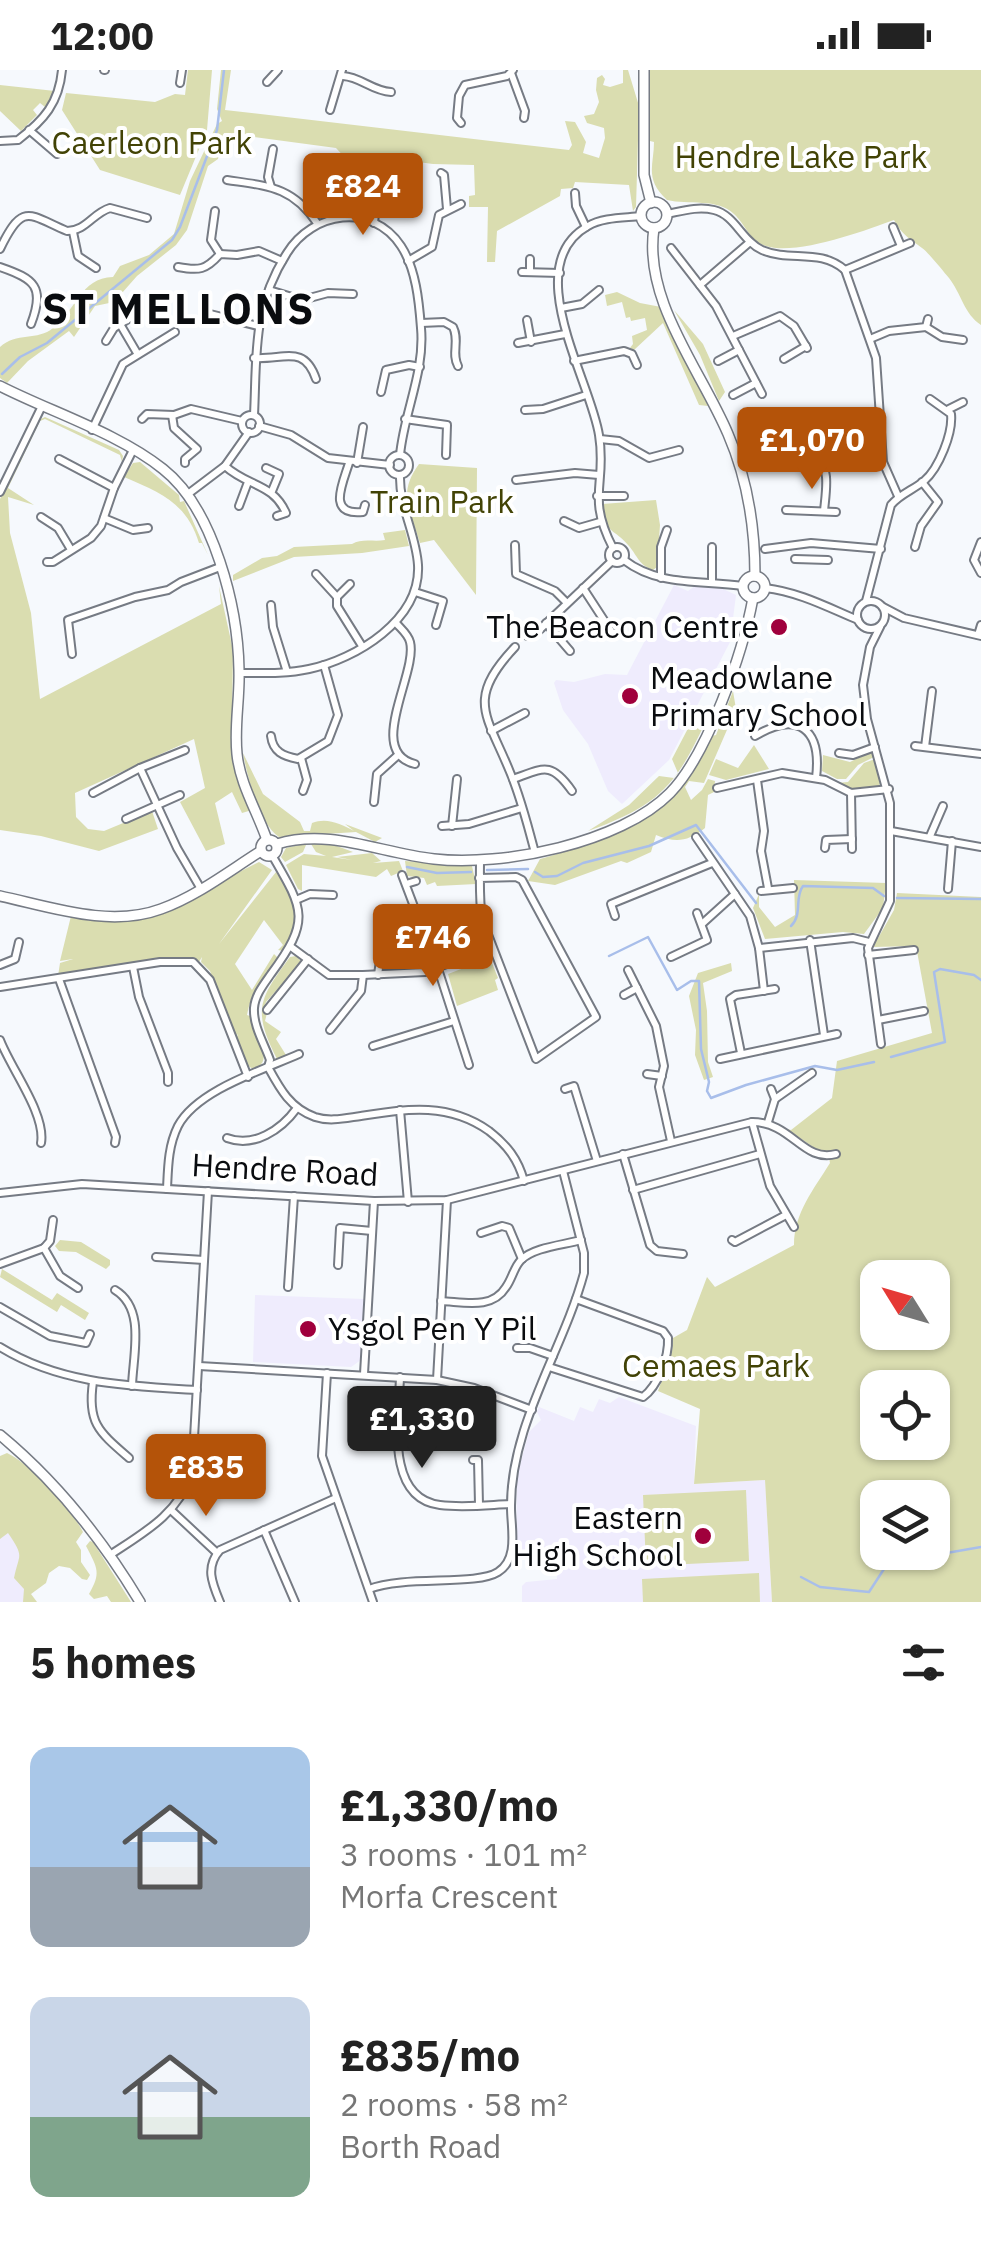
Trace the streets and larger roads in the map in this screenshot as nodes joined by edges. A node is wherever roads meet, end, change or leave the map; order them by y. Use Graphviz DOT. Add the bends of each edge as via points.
graph roads {
  1 [pos="62,70"];
  2 [pos="182,70"];
  3 [pos="278,70"];
  4 [pos="644,70"];
  5 [pos="512,72"];
  6 [pos="342,73"];
  7 [pos="267,82"];
  8 [pos="180,83"];
  9 [pos="391,92"];
  10 [pos="330,110"];
  11 [pos="524,118"];
  12 [pos="460,123"];
  13 [pos="29,130"];
  14 [pos="0,141"];
  15 [pos="273,149"];
  16 [pos="57,154"];
  17 [pos="441,173"];
  18 [pos="226,180"];
  19 [pos="375,183"];
  20 [pos="271,187"];
  21 [pos="575,193"];
  22 [pos="652,203"];
  23 [pos="461,204"];
  24 [pos="447,209"];
  25 [pos="215,212"];
  26 [pos="667,214"];
  27 [pos="641,216"];
  28 [pos="147,218"];
  29 [pos="374,223"];
  30 [pos="316,224"];
  31 [pos="586,227"];
  32 [pos="893,227"];
  33 [pos="654,228"];
  34 [pos="73,232"];
  35 [pos="3,237"];
  36 [pos="750,242"];
  37 [pos="671,248"];
  38 [pos="0,249"];
  39 [pos="220,254"];
  40 [pos="530,258"];
  41 [pos="282,261"];
  42 [pos="408,261"];
  43 [pos="178,267"];
  44 [pos="0,268"];
  45 [pos="96,268"];
  46 [pos="845,270"];
  47 [pos="560,273"];
  48 [pos="700,285"];
  49 [pos="269,290"];
  50 [pos="599,290"];
  51 [pos="353,294"];
  52 [pos="561,308"];
  53 [pos="139,312"];
  54 [pos="206,318"];
  55 [pos="527,320"];
  56 [pos="421,323"];
  57 [pos="32,324"];
  58 [pos="120,324"];
  59 [pos="258,326"];
  60 [pos="174,332"];
  61 [pos="565,334"];
  62 [pos="733,336"];
  63 [pos="870,338"];
  64 [pos="963,340"];
  65 [pos="106,342"];
  66 [pos="531,342"];
  67 [pos="518,344"];
  68 [pos="740,350"];
  69 [pos="137,352"];
  70 [pos="254,358"];
  71 [pos="784,359"];
  72 [pos="574,360"];
  73 [pos="718,361"];
  74 [pos="637,365"];
  75 [pos="458,366"];
  76 [pos="420,367"];
  77 [pos="316,379"];
  78 [pos="756,383"];
  79 [pos="0,386"];
  80 [pos="381,392"];
  81 [pos="762,394"];
  82 [pos="586,395"];
  83 [pos="733,395"];
  84 [pos="930,399"];
  85 [pos="963,402"];
  86 [pos="42,406"];
  87 [pos="948,409"];
  88 [pos="526,410"];
  89 [pos="172,415"];
  90 [pos="254,415"];
  91 [pos="406,418"];
  92 [pos="142,419"];
  93 [pos="242,421"];
  94 [pos="259,426"];
  95 [pos="363,427"];
  96 [pos="880,428"];
  97 [pos="92,430"];
  98 [pos="249,432"];
  99 [pos="600,439"];
  100 [pos="773,442"];
  101 [pos="820,446"];
  102 [pos="133,450"];
  103 [pos="678,450"];
  104 [pos="400,455"];
  105 [pos="446,455"];
  106 [pos="59,459"];
  107 [pos="353,463"];
  108 [pos="185,464"];
  109 [pos="390,465"];
  110 [pos="225,466"];
  111 [pos="266,468"];
  112 [pos="598,474"];
  113 [pos="400,475"];
  114 [pos="516,480"];
  115 [pos="248,482"];
  116 [pos="922,482"];
  117 [pos="114,488"];
  118 [pos="272,491"];
  119 [pos="0,492"];
  120 [pos="188,494"];
  121 [pos="597,496"];
  122 [pos="624,496"];
  123 [pos="898,496"];
  124 [pos="365,505"];
  125 [pos="239,506"];
  126 [pos="786,510"];
  127 [pos="824,512"];
  128 [pos="836,512"];
  129 [pos="278,516"];
  130 [pos="41,517"];
  131 [pos="104,518"];
  132 [pos="564,521"];
  133 [pos="600,522"];
  134 [pos="148,528"];
  135 [pos="666,530"];
  136 [pos="981,542"];
  137 [pos="804,544"];
  138 [pos="515,546"];
  139 [pos="915,547"];
  140 [pos="70,548"];
  141 [pos="613,548"];
  142 [pos="712,548"];
  143 [pos="764,549"];
  144 [pos="881,549"];
  145 [pos="624,560"];
  146 [pos="828,560"];
  147 [pos="612,561"];
  148 [pos="47,562"];
  149 [pos="220,567"];
  150 [pos="316,574"];
  151 [pos="981,574"];
  152 [pos="756,576"];
  153 [pos="661,578"];
  154 [pos="712,582"];
  155 [pos="350,584"];
  156 [pos="873,584"];
  157 [pos="744,586"];
  158 [pos="583,588"];
  159 [pos="765,588"];
  160 [pos="415,592"];
  161 [pos="337,597"];
  162 [pos="753,598"];
  163 [pos="567,603"];
  164 [pos="864,604"];
  165 [pos="271,605"];
  166 [pos="882,605"];
  167 [pos="110,606"];
  168 [pos="841,610"];
  169 [pos="114,616"];
  170 [pos="904,618"];
  171 [pos="858,620"];
  172 [pos="396,623"];
  173 [pos="546,623"];
  174 [pos="882,624"];
  175 [pos="436,625"];
  176 [pos="981,625"];
  177 [pos="865,628"];
  178 [pos="611,631"];
  179 [pos="527,636"];
  180 [pos="979,636"];
  181 [pos="362,646"];
  182 [pos="870,646"];
  183 [pos="515,647"];
  184 [pos="570,651"];
  185 [pos="72,654"];
  186 [pos="324,665"];
  187 [pos="286,672"];
  188 [pos="239,673"];
  189 [pos="928,697"];
  190 [pos="525,713"];
  191 [pos="491,731"];
  192 [pos="272,736"];
  193 [pos="755,736"];
  194 [pos="916,746"];
  195 [pos="875,747"];
  196 [pos="925,747"];
  197 [pos="184,750"];
  198 [pos="839,753"];
  199 [pos="981,754"];
  200 [pos="397,756"];
  201 [pos="301,758"];
  202 [pos="415,764"];
  203 [pos="140,768"];
  204 [pos="816,778"];
  205 [pos="457,779"];
  206 [pos="513,779"];
  207 [pos="757,780"];
  208 [pos="718,788"];
  209 [pos="888,789"];
  210 [pos="572,790"];
  211 [pos="303,792"];
  212 [pos="93,793"];
  213 [pos="851,793"];
  214 [pos="180,794"];
  215 [pos="374,802"];
  216 [pos="157,805"];
  217 [pos="942,806"];
  218 [pos="522,808"];
  219 [pos="126,819"];
  220 [pos="442,826"];
  221 [pos="452,826"];
  222 [pos="891,832"];
  223 [pos="930,836"];
  224 [pos="696,837"];
  225 [pos="852,840"];
  226 [pos="952,842"];
  227 [pos="272,846"];
  228 [pos="981,847"];
  229 [pos="825,848"];
  230 [pos="852,850"];
  231 [pos="535,853"];
  232 [pos="480,860"];
  233 [pos="712,863"];
  234 [pos="402,874"];
  235 [pos="480,878"];
  236 [pos="416,881"];
  237 [pos="406,884"];
  238 [pos="794,888"];
  239 [pos="201,889"];
  240 [pos="948,890"];
  241 [pos="736,894"];
  242 [pos="334,895"];
  243 [pos="0,896"];
  244 [pos="296,900"];
  245 [pos="697,913"];
  246 [pos="616,916"];
  247 [pos="702,924"];
  248 [pos="426,936"];
  249 [pos="810,940"];
  250 [pos="19,942"];
  251 [pos="869,942"];
  252 [pos="291,947"];
  253 [pos="492,947"];
  254 [pos="759,948"];
  255 [pos="914,950"];
  256 [pos="868,955"];
  257 [pos="670,957"];
  258 [pos="308,959"];
  259 [pos="0,965"];
  260 [pos="134,967"];
  261 [pos="438,968"];
  262 [pos="628,970"];
  263 [pos="363,975"];
  264 [pos="378,975"];
  265 [pos="58,979"];
  266 [pos="0,988"];
  267 [pos="638,988"];
  268 [pos="764,990"];
  269 [pos="775,990"];
  270 [pos="624,996"];
  271 [pos="267,1010"];
  272 [pos="924,1011"];
  273 [pos="878,1020"];
  274 [pos="454,1021"];
  275 [pos="330,1030"];
  276 [pos="385,1030"];
  277 [pos="837,1034"];
  278 [pos="824,1036"];
  279 [pos="0,1040"];
  280 [pos="388,1042"];
  281 [pos="881,1044"];
  282 [pos="373,1046"];
  283 [pos="742,1053"];
  284 [pos="299,1054"];
  285 [pos="720,1059"];
  286 [pos="468,1066"];
  287 [pos="268,1067"];
  288 [pos="812,1073"];
  289 [pos="647,1074"];
  290 [pos="662,1076"];
  291 [pos="248,1077"];
  292 [pos="168,1082"];
  293 [pos="565,1089"];
  294 [pos="770,1089"];
  295 [pos="775,1099"];
  296 [pos="297,1108"];
  297 [pos="400,1110"];
  298 [pos="752,1122"];
  299 [pos="768,1122"];
  300 [pos="227,1138"];
  301 [pos="671,1141"];
  302 [pos="115,1143"];
  303 [pos="41,1144"];
  304 [pos="623,1154"];
  305 [pos="760,1154"];
  306 [pos="836,1154"];
  307 [pos="597,1160"];
  308 [pos="563,1170"];
  309 [pos="524,1181"];
  310 [pos="166,1188"];
  311 [pos="633,1190"];
  312 [pos="208,1191"];
  313 [pos="0,1192"];
  314 [pos="294,1196"];
  315 [pos="447,1200"];
  316 [pos="374,1201"];
  317 [pos="408,1202"];
  318 [pos="786,1215"];
  319 [pos="53,1220"];
  320 [pos="794,1227"];
  321 [pos="372,1231"];
  322 [pos="482,1234"];
  323 [pos="581,1240"];
  324 [pos="732,1240"];
  325 [pos="44,1248"];
  326 [pos="683,1254"];
  327 [pos="156,1257"];
  328 [pos="522,1259"];
  329 [pos="204,1260"];
  330 [pos="0,1264"];
  331 [pos="338,1265"];
  332 [pos="288,1287"];
  333 [pos="78,1288"];
  334 [pos="115,1290"];
  335 [pos="576,1299"];
  336 [pos="441,1301"];
  337 [pos="0,1308"];
  338 [pos="90,1334"];
  339 [pos="0,1347"];
  340 [pos="517,1348"];
  341 [pos="553,1356"];
  342 [pos="198,1366"];
  343 [pos="549,1367"];
  344 [pos="327,1373"];
  345 [pos="364,1374"];
  346 [pos="400,1377"];
  347 [pos="437,1380"];
  348 [pos="93,1382"];
  349 [pos="132,1386"];
  350 [pos="197,1390"];
  351 [pos="532,1410"];
  352 [pos="0,1435"];
  353 [pos="129,1458"];
  354 [pos="473,1460"];
  355 [pos="336,1498"];
  356 [pos="510,1504"];
  357 [pos="479,1505"];
  358 [pos="172,1511"];
  359 [pos="264,1530"];
  360 [pos="217,1553"];
  361 [pos="110,1555"];
  362 [pos="369,1589"];
  363 [pos="140,1602"];
  364 [pos="220,1602"];
  365 [pos="294,1602"];
  366 [pos="374,1602"];
  1 -- 13 [label="street" via="56,102"];
  2 -- 8 [label="street"];
  3 -- 7 [label="street"];
  4 -- 22 [label="street" via="644,162"];
  5 -- 11 [label="street"];
  5 -- 12 [label="street" via="465,86"];
  6 -- 9 [label="street"];
  6 -- 10 [label="street"];
  13 -- 14 [label="street" via="18,140"];
  13 -- 16 [label="street"];
  15 -- 20 [label="street"];
  17 -- 24 [label="street"];
  18 -- 20 [label="street"];
  19 -- 29 [label="street"];
  20 -- 30 [label="street" via="306,207"];
  21 -- 31 [label="street"];
  22 -- 26 [label="street"];
  22 -- 27 [label="street"];
  23 -- 24 [label="street"];
  24 -- 42 [label="street" via="436,219 432,247"];
  25 -- 39 [label="street" via="211,240"];
  26 -- 33 [label="street"];
  26 -- 36 [label="street" via="715,210"];
  27 -- 31 [label="street"];
  27 -- 33 [label="street"];
  28 -- 34 [label="street" via="110,208"];
  29 -- 30 [label="street" via="349,216"];
  29 -- 42 [label="street" via="396,239"];
  30 -- 41 [label="street"];
  31 -- 47 [label="street" via="568,245"];
  32 -- 46 [label="street" via="906,244"];
  33 -- 152 [label="street" via="653,263 663,298 745,481"];
  34 -- 35 [label="street" via="32,215"];
  34 -- 45 [label="street" via="78,256"];
  35 -- 38 [label="street"];
  36 -- 46 [label="street" via="769,252 813,255"];
  36 -- 48 [label="street"];
  37 -- 48 [label="street"];
  39 -- 41 [label="street" via="259,251"];
  39 -- 43 [label="street" via="198,271"];
  40 -- 47 [label="street" via="526,272"];
  41 -- 49 [label="street"];
  42 -- 56 [label="street"];
  44 -- 57 [label="street" via="22,275 36,289"];
  46 -- 63 [label="street"];
  47 -- 52 [label="street"];
  48 -- 62 [label="street"];
  49 -- 51 [label="street" via="302,300"];
  49 -- 59 [label="street"];
  50 -- 52 [label="street" via="582,304"];
  52 -- 61 [label="street"];
  53 -- 58 [label="street"];
  54 -- 59 [label="street"];
  55 -- 66 [label="street"];
  56 -- 75 [label="street" via="453,328"];
  56 -- 76 [label="street"];
  58 -- 65 [label="street"];
  58 -- 69 [label="street"];
  59 -- 70 [label="street"];
  60 -- 69 [label="street"];
  61 -- 66 [label="street"];
  61 -- 72 [label="street"];
  62 -- 68 [label="street"];
  62 -- 71 [label="street" via="780,316 807,347"];
  63 -- 64 [label="street" via="927,323 942,337"];
  63 -- 96 [label="street" via="880,374"];
  66 -- 67 [label="street"];
  68 -- 73 [label="street"];
  68 -- 78 [label="street"];
  69 -- 97 [label="street" via="114,380"];
  70 -- 77 [label="street" via="300,356"];
  70 -- 90 [label="street"];
  72 -- 74 [label="street" via="624,351"];
  72 -- 82 [label="street"];
  76 -- 80 [label="street" via="386,370"];
  76 -- 91 [label="street"];
  78 -- 81 [label="street"];
  78 -- 83 [label="street"];
  79 -- 86 [label="street"];
  82 -- 88 [label="street"];
  82 -- 99 [label="street"];
  84 -- 87 [label="street"];
  85 -- 87 [label="street"];
  86 -- 97 [label="street"];
  86 -- 119 [label="street"];
  87 -- 116 [label="street" via="950,430"];
  89 -- 92 [label="street"];
  89 -- 93 [label="street" via="191,409"];
  89 -- 108 [label="street" via="174,428 197,449"];
  90 -- 93 [label="street"];
  90 -- 94 [label="street"];
  91 -- 104 [label="street"];
  91 -- 105 [label="street" via="447,425"];
  93 -- 98 [label="street"];
  94 -- 98 [label="street"];
  94 -- 107 [label="street"];
  95 -- 107 [label="street"];
  96 -- 101 [label="street" via="834,422 821,434"];
  96 -- 123 [label="street" via="886,473"];
  97 -- 102 [label="street"];
  98 -- 110 [label="street"];
  99 -- 103 [label="street" via="619,441 649,458"];
  99 -- 112 [label="street"];
  100 -- 101 [label="street" via="778,449"];
  101 -- 127 [label="street"];
  102 -- 117 [label="street"];
  102 -- 120 [label="street"];
  104 -- 109 [label="street"];
  104 -- 113 [label="street" via="409,466"];
  106 -- 117 [label="street"];
  107 -- 109 [label="street"];
  107 -- 124 [label="street" via="340,504 357,513"];
  109 -- 113 [label="street"];
  110 -- 115 [label="street"];
  110 -- 120 [label="street"];
  111 -- 118 [label="street" via="279,474"];
  112 -- 114 [label="street"];
  112 -- 121 [label="street"];
  113 -- 160 [label="street" via="417,556"];
  115 -- 118 [label="street"];
  115 -- 125 [label="street"];
  116 -- 123 [label="street"];
  116 -- 139 [label="street" via="938,502 920,526"];
  117 -- 131 [label="street"];
  118 -- 129 [label="street" via="286,512"];
  120 -- 149 [label="street"];
  121 -- 122 [label="street"];
  121 -- 133 [label="street"];
  123 -- 144 [label="street"];
  126 -- 127 [label="street"];
  127 -- 128 [label="street"];
  130 -- 140 [label="street"];
  131 -- 134 [label="street" via="133,530"];
  131 -- 140 [label="street" via="91,538"];
  132 -- 133 [label="street" via="579,528"];
  133 -- 141 [label="street"];
  135 -- 153 [label="street"];
  136 -- 151 [label="street" via="974,560"];
  137 -- 143 [label="street"];
  137 -- 144 [label="street"];
  137 -- 146 [label="street" via="800,558"];
  138 -- 163 [label="street" via="516,574"];
  140 -- 148 [label="street"];
  141 -- 145 [label="street" via="624,550"];
  141 -- 147 [label="street"];
  142 -- 154 [label="street"];
  144 -- 156 [label="street"];
  145 -- 147 [label="street"];
  145 -- 153 [label="street"];
  147 -- 158 [label="street"];
  149 -- 167 [label="street"];
  149 -- 188 [label="street"];
  150 -- 161 [label="street"];
  152 -- 157 [label="street"];
  152 -- 159 [label="street"];
  153 -- 154 [label="street"];
  154 -- 157 [label="street"];
  155 -- 161 [label="street"];
  156 -- 164 [label="street"];
  156 -- 166 [label="street"];
  157 -- 162 [label="street"];
  158 -- 163 [label="street"];
  158 -- 178 [label="street"];
  159 -- 162 [label="street"];
  159 -- 168 [label="street"];
  160 -- 172 [label="street"];
  160 -- 175 [label="street" via="443,602"];
  161 -- 181 [label="street"];
  162 -- 231 [label="street" via="735,667 678,784 638,817"];
  163 -- 173 [label="street"];
  164 -- 166 [label="street"];
  164 -- 168 [label="street"];
  164 -- 171 [label="street"];
  165 -- 187 [label="street"];
  166 -- 170 [label="street"];
  166 -- 174 [label="street"];
  167 -- 169 [label="street"];
  167 -- 185 [label="street" via="68,620"];
  168 -- 171 [label="street"];
  170 -- 174 [label="street"];
  170 -- 180 [label="street"];
  171 -- 177 [label="street"];
  172 -- 181 [label="street"];
  172 -- 200 [label="street" via="411,648 398,706"];
  173 -- 179 [label="street"];
  173 -- 184 [label="street"];
  174 -- 177 [label="street"];
  174 -- 182 [label="street"];
  176 -- 180 [label="street"];
  177 -- 182 [label="street"];
  181 -- 186 [label="street"];
  182 -- 195 [label="street" via="863,685"];
  183 -- 191 [label="street" via="486,690"];
  186 -- 187 [label="street"];
  186 -- 201 [label="street" via="337,722 328,742"];
  187 -- 188 [label="street"];
  188 -- 227 [label="street" via="238,758"];
  189 -- 196 [label="street"];
  190 -- 191 [label="street"];
  191 -- 206 [label="street"];
  192 -- 201 [label="street" via="278,752"];
  193 -- 204 [label="street" via="779,723 799,727 817,748"];
  194 -- 196 [label="street"];
  195 -- 198 [label="street"];
  195 -- 209 [label="street"];
  196 -- 199 [label="street"];
  197 -- 203 [label="street"];
  200 -- 202 [label="street"];
  200 -- 215 [label="street" via="377,774"];
  201 -- 211 [label="street"];
  203 -- 212 [label="street"];
  203 -- 216 [label="street"];
  204 -- 207 [label="street" via="782,772"];
  204 -- 213 [label="street"];
  205 -- 221 [label="street"];
  206 -- 210 [label="street" via="553,769"];
  206 -- 218 [label="street"];
  207 -- 208 [label="street"];
  207 -- 238 [label="street" via="764,890"];
  209 -- 213 [label="street"];
  209 -- 222 [label="street"];
  213 -- 225 [label="street"];
  214 -- 216 [label="street"];
  216 -- 219 [label="street"];
  216 -- 239 [label="street"];
  217 -- 223 [label="street"];
  218 -- 221 [label="street"];
  218 -- 231 [label="street"];
  220 -- 221 [label="street"];
  222 -- 223 [label="street"];
  222 -- 251 [label="street" via="888,910"];
  223 -- 226 [label="street"];
  224 -- 233 [label="street"];
  225 -- 229 [label="street" via="826,840"];
  225 -- 230 [label="street"];
  226 -- 228 [label="street"];
  226 -- 240 [label="street"];
  227 -- 232 [label="street" via="322,838 432,859"];
  227 -- 239 [label="street"];
  227 -- 244 [label="street"];
  231 -- 232 [label="street"];
  232 -- 235 [label="street"];
  233 -- 241 [label="street"];
  233 -- 246 [label="street" via="611,904"];
  234 -- 237 [label="street"];
  235 -- 253 [label="street"];
  235 -- 253 [label="street" via="522,880 596,1017 537,1061"];
  236 -- 237 [label="street"];
  237 -- 248 [label="street"];
  239 -- 243 [label="street" via="154,912 115,917"];
  241 -- 247 [label="street"];
  241 -- 254 [label="street"];
  242 -- 244 [label="street"];
  244 -- 252 [label="street" via="299,926"];
  245 -- 247 [label="street"];
  247 -- 257 [label="street" via="708,940"];
  248 -- 261 [label="street"];
  248 -- 264 [label="street" via="381,953"];
  249 -- 251 [label="street"];
  249 -- 254 [label="street"];
  249 -- 278 [label="street"];
  250 -- 259 [label="street" via="14,959"];
  251 -- 256 [label="street"];
  252 -- 258 [label="street"];
  252 -- 287 [label="street" via="255,1003"];
  253 -- 261 [label="street"];
  254 -- 268 [label="street"];
  255 -- 256 [label="street"];
  256 -- 273 [label="street"];
  258 -- 263 [label="street" via="329,976"];
  258 -- 271 [label="street"];
  260 -- 265 [label="street"];
  260 -- 291 [label="street" via="177,960 202,968"];
  260 -- 292 [label="street"];
  261 -- 264 [label="street"];
  261 -- 274 [label="street"];
  262 -- 267 [label="street"];
  263 -- 264 [label="street"];
  263 -- 275 [label="street" via="361,991"];
  265 -- 266 [label="street"];
  265 -- 302 [label="street"];
  267 -- 270 [label="street"];
  267 -- 290 [label="street" via="656,1026"];
  268 -- 269 [label="street"];
  268 -- 283 [label="street" via="729,1002"];
  272 -- 273 [label="street"];
  273 -- 281 [label="street"];
  274 -- 280 [label="street"];
  274 -- 286 [label="street"];
  276 -- 280 [label="street"];
  277 -- 278 [label="street"];
  278 -- 283 [label="street"];
  279 -- 303 [label="street" via="33,1108"];
  280 -- 282 [label="street"];
  283 -- 285 [label="street"];
  284 -- 287 [label="street"];
  287 -- 291 [label="street"];
  287 -- 296 [label="street"];
  288 -- 295 [label="street"];
  289 -- 290 [label="street"];
  290 -- 301 [label="street"];
  291 -- 310 [label="street" via="200,1101 181,1121"];
  293 -- 307 [label="street" via="574,1086"];
  294 -- 295 [label="street"];
  295 -- 299 [label="street"];
  296 -- 297 [label="street" via="328,1120"];
  296 -- 300 [label="street" via="273,1132 245,1142"];
  297 -- 309 [label="street" via="434,1109 474,1122 513,1154"];
  297 -- 317 [label="street"];
  298 -- 299 [label="street, Hendre Road"];
  298 -- 301 [label="street, Hendre Road"];
  298 -- 305 [label="street"];
  299 -- 306 [label="street" via="816,1154"];
  301 -- 304 [label="street, Hendre Road"];
  304 -- 307 [label="street, Hendre Road"];
  304 -- 311 [label="street"];
  305 -- 311 [label="street"];
  305 -- 318 [label="street"];
  307 -- 308 [label="street, Hendre Road"];
  308 -- 309 [label="street, Hendre Road"];
  308 -- 323 [label="street"];
  309 -- 315 [label="street, Hendre Road"];
  310 -- 312 [label="street, Hendre Road"];
  310 -- 313 [label="street, Hendre Road" via="70,1184"];
  311 -- 326 [label="street" via="650,1244 657,1252"];
  312 -- 314 [label="street, Hendre Road"];
  312 -- 329 [label="street"];
  314 -- 316 [label="street, Hendre Road"];
  314 -- 332 [label="street"];
  315 -- 317 [label="street, Hendre Road"];
  315 -- 336 [label="street"];
  316 -- 317 [label="street, Hendre Road"];
  316 -- 321 [label="street"];
  318 -- 320 [label="street"];
  318 -- 324 [label="street"];
  319 -- 325 [label="street"];
  321 -- 331 [label="street" via="340,1228"];
  321 -- 345 [label="street"];
  322 -- 328 [label="street" via="509,1228"];
  323 -- 328 [label="street"];
  323 -- 335 [label="street" via="585,1263"];
  325 -- 330 [label="street"];
  325 -- 333 [label="street" via="60,1276"];
  327 -- 329 [label="street"];
  328 -- 336 [label="street" via="493,1300"];
  329 -- 342 [label="street"];
  334 -- 349 [label="street" via="134,1313"];
  335 -- 341 [label="street"];
  335 -- 343 [label="street" via="663,1332 668,1350 653,1389 642,1398"];
  336 -- 347 [label="street"];
  337 -- 338 [label="street" via="58,1338 86,1343"];
  339 -- 348 [label="street" via="30,1364"];
  340 -- 341 [label="street"];
  341 -- 343 [label="street"];
  342 -- 344 [label="street"];
  342 -- 350 [label="street"];
  343 -- 351 [label="street"];
  344 -- 345 [label="street"];
  344 -- 355 [label="street" via="322,1456"];
  345 -- 346 [label="street"];
  346 -- 347 [label="street"];
  346 -- 357 [label="street" via="398,1446 407,1482 431,1503"];
  347 -- 351 [label="street"];
  348 -- 349 [label="street"];
  348 -- 353 [label="street" via="96,1425"];
  349 -- 350 [label="street"];
  350 -- 358 [label="street" via="192,1473"];
  351 -- 356 [label="street"];
  352 -- 361 [label="street" via="62,1494"];
  354 -- 357 [label="street"];
  355 -- 359 [label="street"];
  355 -- 362 [label="street"];
  356 -- 357 [label="street"];
  356 -- 362 [label="street" via="512,1549 500,1572"];
  358 -- 360 [label="street"];
  358 -- 361 [label="street"];
  359 -- 360 [label="street"];
  359 -- 365 [label="street"];
  360 -- 364 [label="street" via="210,1572"];
  361 -- 363 [label="street"];
  362 -- 366 [label="street"];
}
